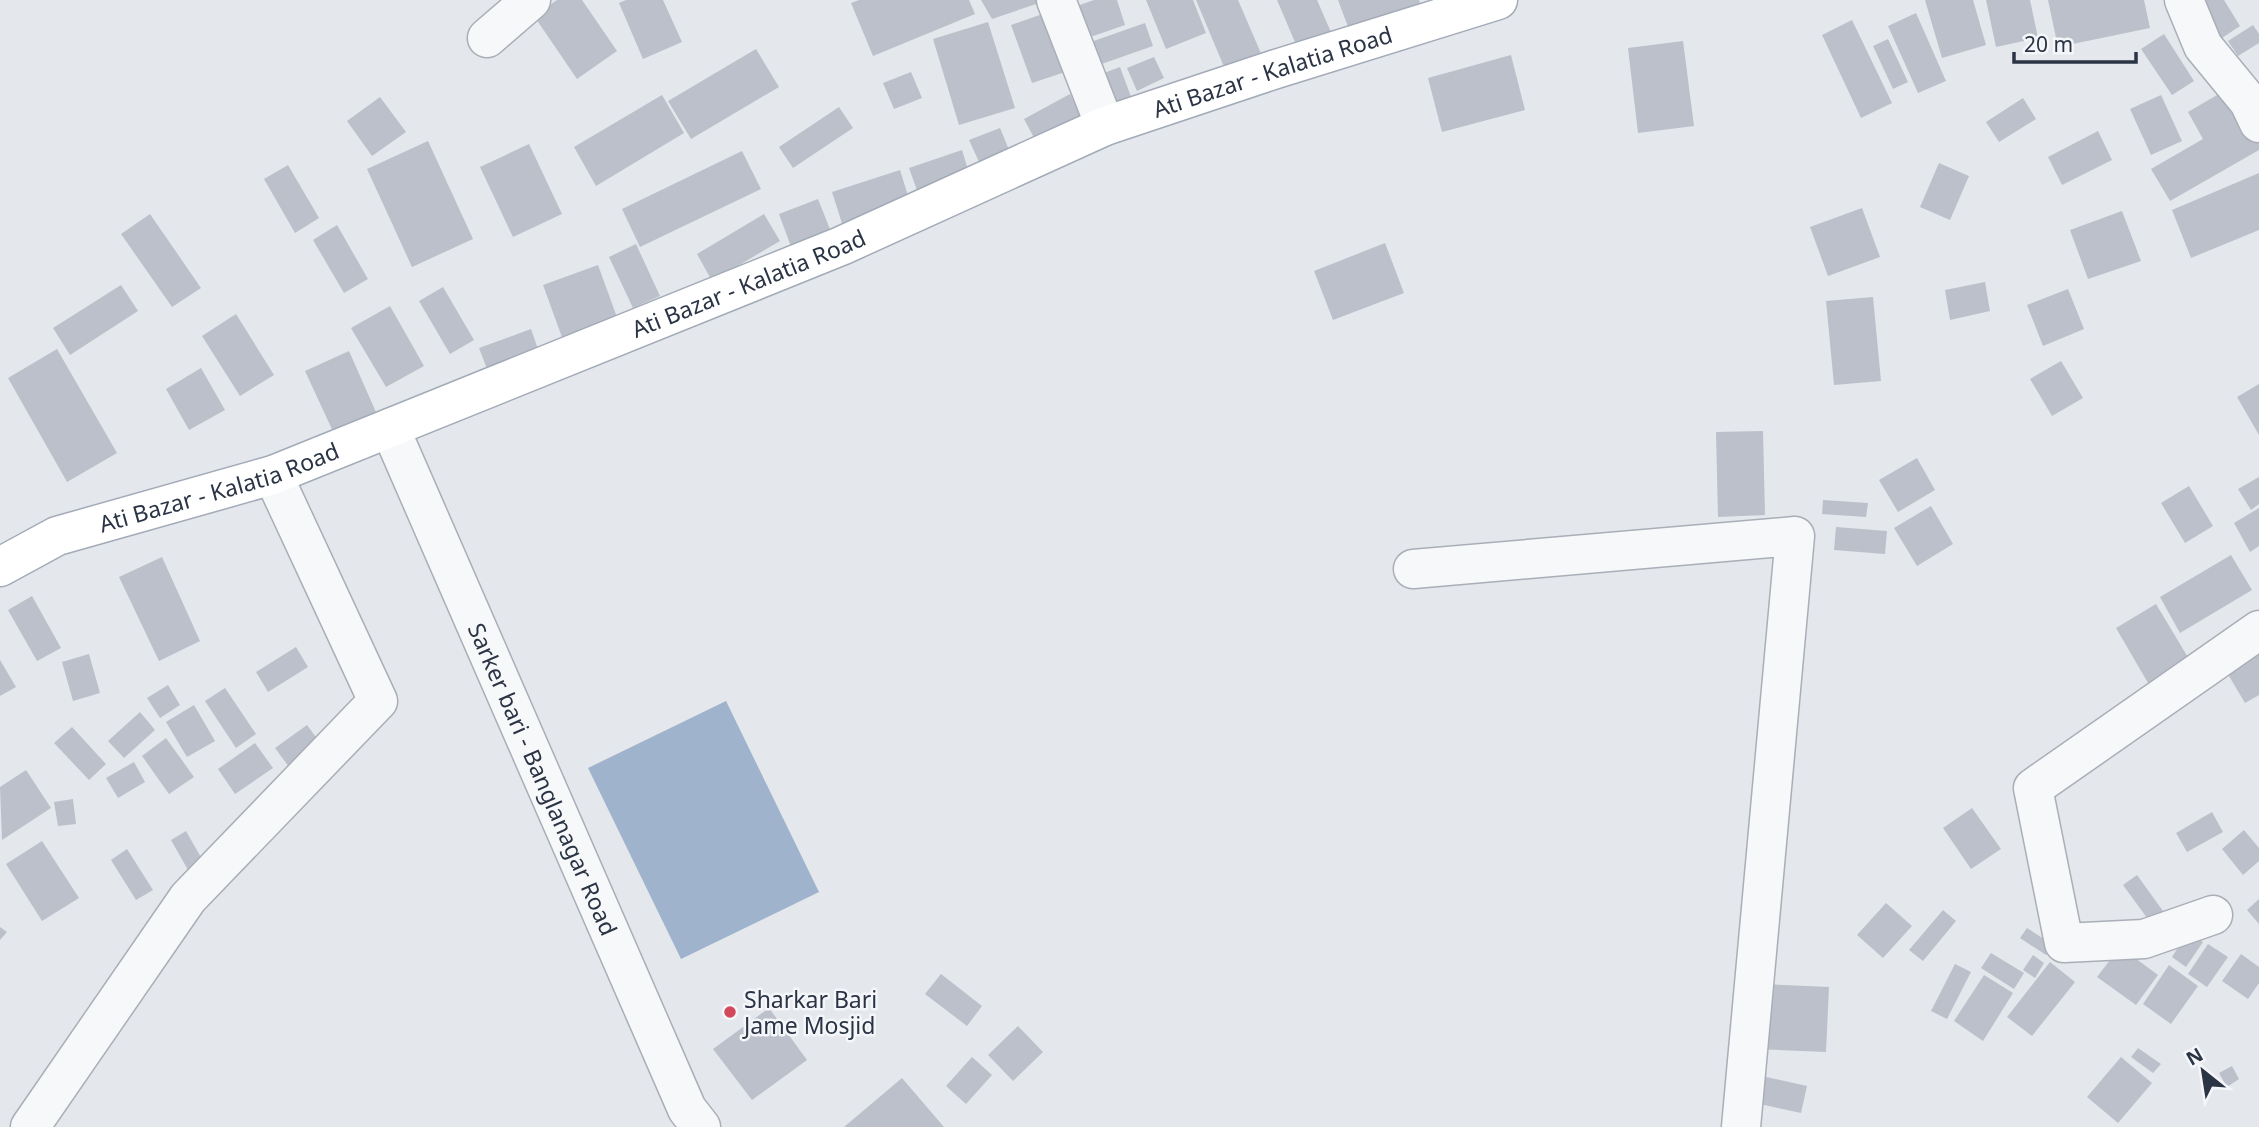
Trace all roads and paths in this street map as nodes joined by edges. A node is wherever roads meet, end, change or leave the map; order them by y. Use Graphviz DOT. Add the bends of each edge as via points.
graph roads {
  1 [pos="531,0"];
  2 [pos="1056,0"];
  3 [pos="1498,0"];
  4 [pos="2184,0"];
  5 [pos="487,38"];
  6 [pos="2259,123"];
  7 [pos="1105,126"];
  8 [pos="390,428"];
  9 [pos="273,475"];
  10 [pos="0,567"];
  11 [pos="1413,569"];
  12 [pos="2259,630"];
  13 [pos="2213,915"];
  14 [pos="685,1121"];
  15 [pos="30,1127"];
  16 [pos="1741,1127"];
  1 -- 5 [label="street"];
  2 -- 7 [label="street"];
  3 -- 7 [label="main road, Ati Bazar - Kalatia Road"];
  4 -- 6 [label="street" via="2203,46 2249,103"];
  7 -- 8 [label="main road, Ati Bazar - Kalatia Road" via="841,246"];
  8 -- 9 [label="main road, Ati Bazar - Kalatia Road"];
  8 -- 14 [label="street, Sarker bari - Banglanagar Road"];
  9 -- 10 [label="main road, Ati Bazar - Kalatia Road" via="57,536"];
  9 -- 15 [label="street" via="378,701 188,898"];
  11 -- 16 [label="street" via="1795,536"];
  12 -- 13 [label="street" via="2033,788 2064,943 2144,939"];
}
